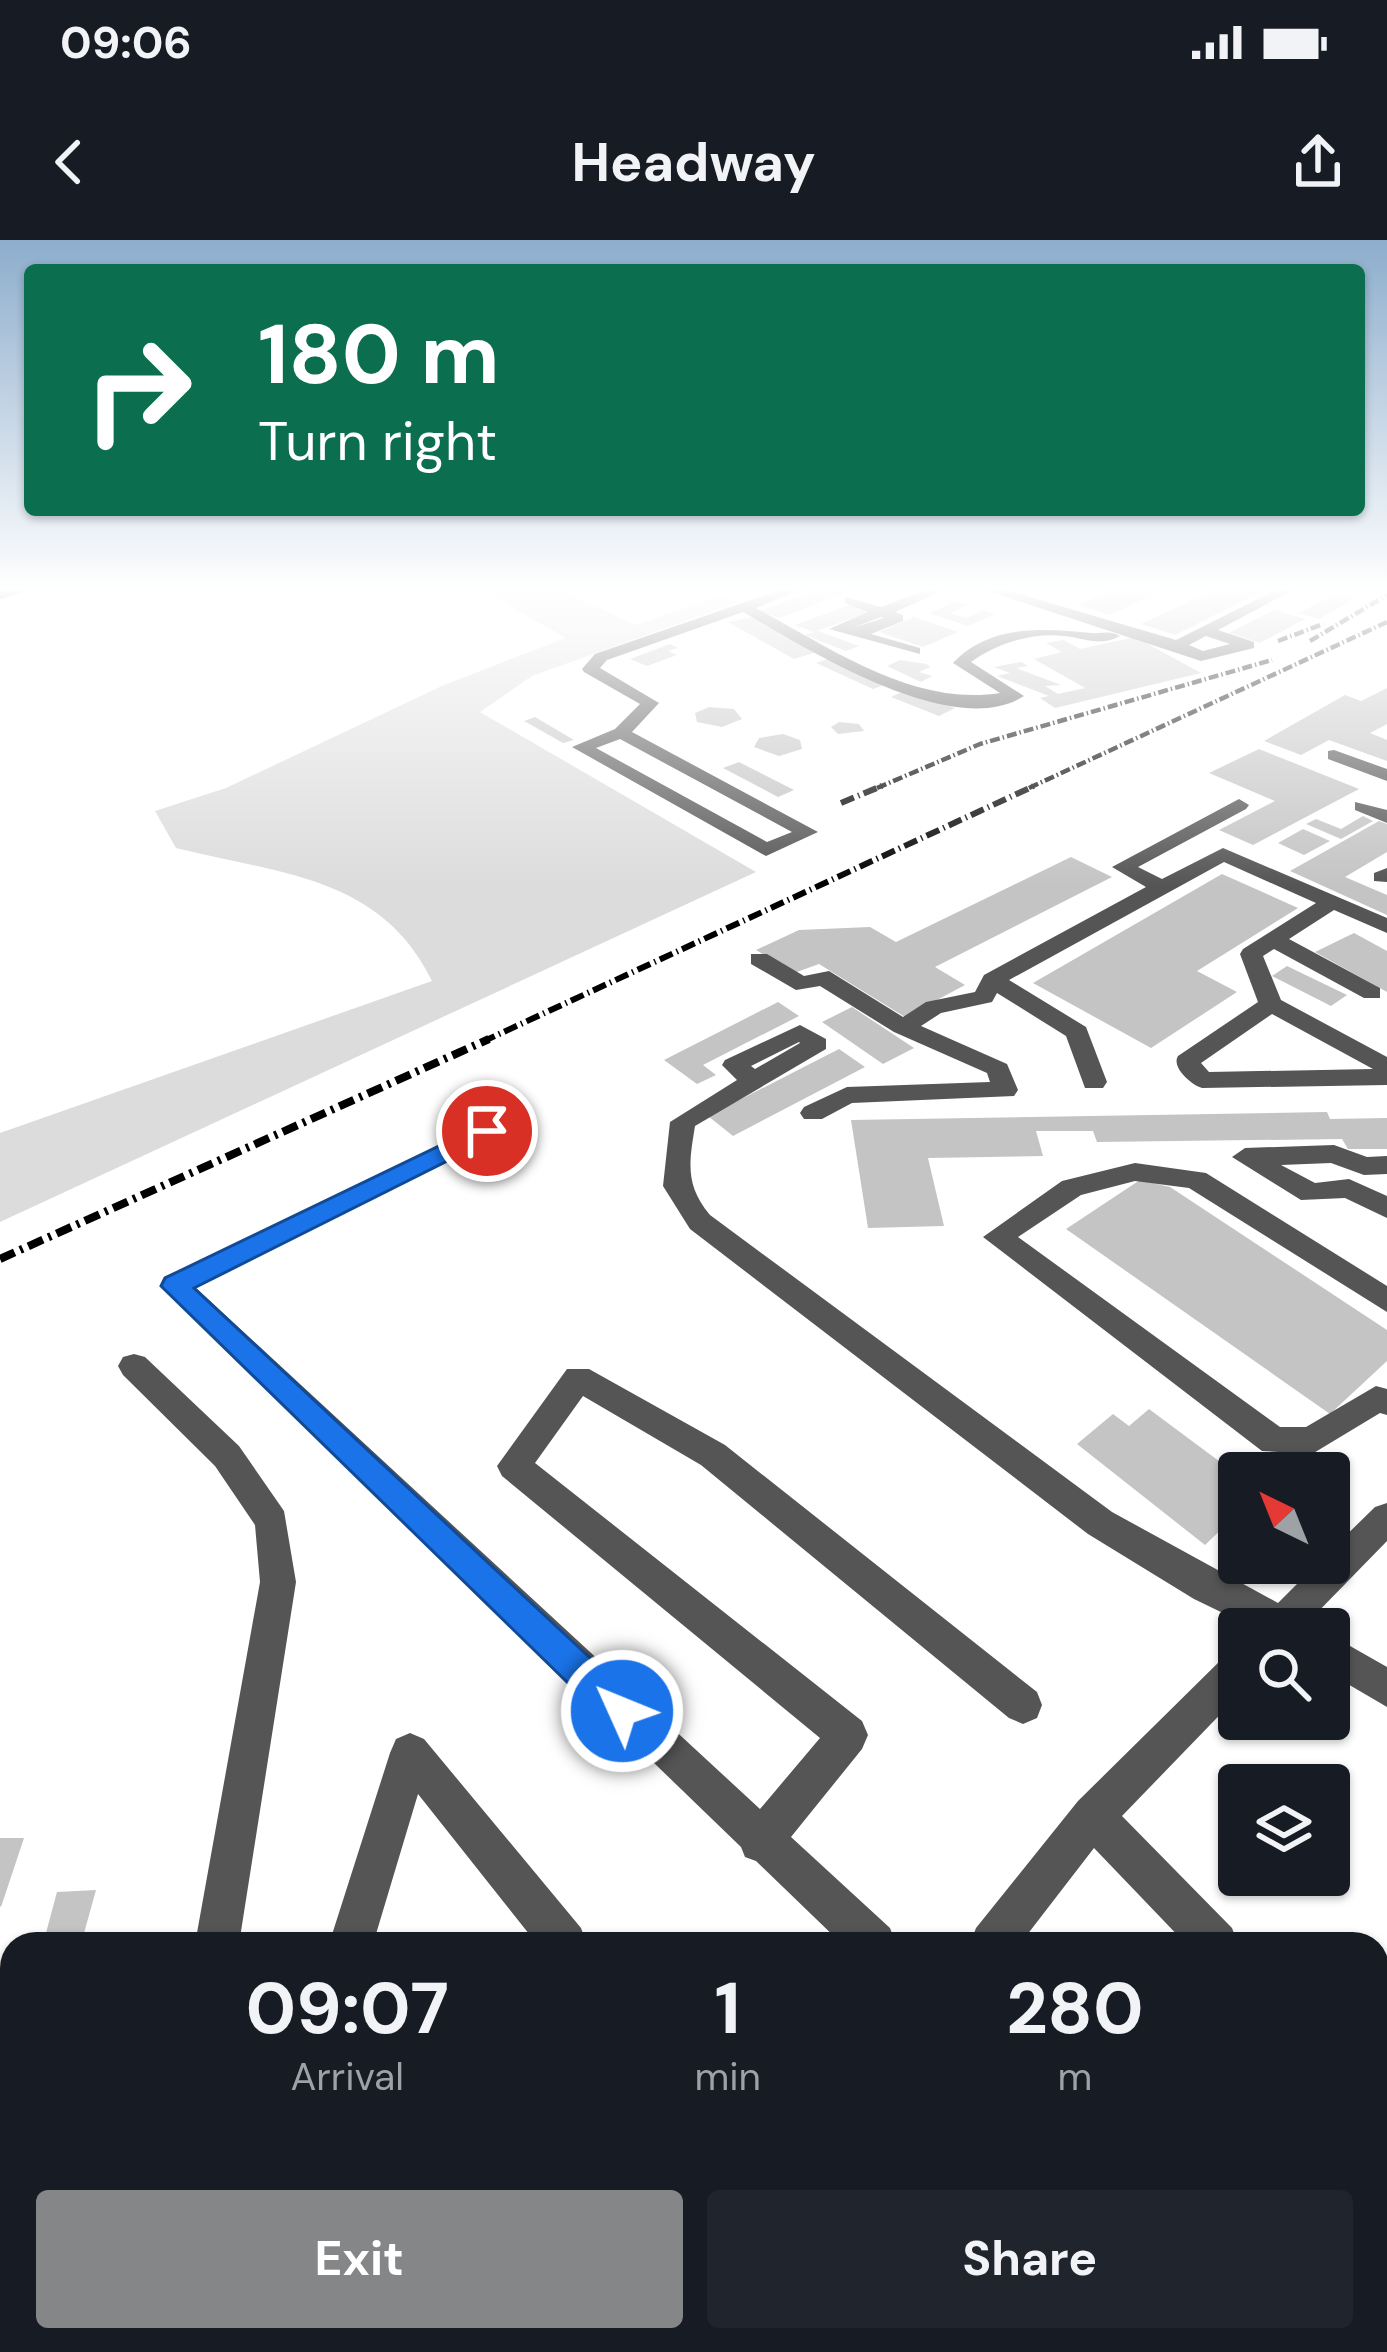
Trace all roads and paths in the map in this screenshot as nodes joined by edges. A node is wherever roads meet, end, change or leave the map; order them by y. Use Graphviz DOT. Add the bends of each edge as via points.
graph roads {
  1 [pos="625,690"];
  2 [pos="915,690"];
  3 [pos="1005,690"];
  4 [pos="621,733"];
  5 [pos="1334,755"];
  6 [pos="1387,776"];
  7 [pos="1240,805"];
  8 [pos="1362,806"];
  9 [pos="1387,817"];
  10 [pos="1162,886"];
  11 [pos="1333,902"];
  12 [pos="1387,926"];
  13 [pos="1273,940"];
  14 [pos="759,959"];
  15 [pos="992,980"];
  16 [pos="1372,993"];
  17 [pos="1271,1004"];
  18 [pos="903,1027"];
  19 [pos="1387,1067"];
  20 [pos="1387,1077"];
  21 [pos="751,1078"];
  22 [pos="1094,1082"];
  23 [pos="812,1113"];
  24 [pos="487,1131"];
  25 [pos="1387,1165"];
  26 [pos="1383,1200"];
  27 [pos="1387,1301"];
  28 [pos="134,1366"];
  29 [pos="1387,1402"];
  30 [pos="1387,1519"];
  31 [pos="1247,1608"];
  32 [pos="1303,1608"];
  33 [pos="1350,1665"];
  34 [pos="1218,1689"];
  35 [pos="1387,1689"];
  36 [pos="1023,1705"];
  37 [pos="1093,1816"];
  38 [pos="760,1842"];
  39 [pos="219,1932"];
  40 [pos="355,1932"];
  41 [pos="555,1932"];
  42 [pos="861,1932"];
  43 [pos="1001,1932"];
  44 [pos="1204,1932"];
  1 -- 4 [label="street" via="651,703"];
  2 -- 3 [label="street" via="972,704 1016,696"];
  4 -- 4 [label="street" via="766,810 808,832 766,850 581,747"];
  5 -- 6 [label="street"];
  7 -- 10 [label="street" via="1122,867"];
  8 -- 9 [label="street"];
  10 -- 11 [label="street" via="1223,854"];
  10 -- 15 [label="street"];
  11 -- 12 [label="street"];
  11 -- 13 [label="street"];
  13 -- 16 [label="street"];
  13 -- 17 [label="street" via="1251,954"];
  14 -- 18 [label="street" via="804,985 821,976"];
  15 -- 18 [label="street" via="984,997 934,1006"];
  15 -- 22 [label="street" via="1077,1033"];
  17 -- 19 [label="street"];
  17 -- 20 [label="street" via="1186,1061 1202,1081"];
  18 -- 23 [label="street" via="998,1069 1005,1090 847,1095"];
  21 -- 31 [label="street" via="743,1092 683,1122 675,1195 700,1222 1100,1522"];
  24 -- 38 [label="street" via="175,1286"];
  25 -- 26 [label="street" via="1334,1154 1246,1155 1311,1193 1349,1188"];
  27 -- 29 [label="street" via="1196,1180 1136,1172 1072,1188 997,1237 1274,1441 1312,1440 1376,1399"];
  28 -- 39 [label="street" via="226,1456 272,1522 278,1582"];
  30 -- 32 [label="street"];
  33 -- 35 [label="street"];
  34 -- 37 [label="street"];
  36 -- 38 [label="street" via="713,1455 578,1378 514,1466 848,1735"];
  37 -- 43 [label="street"];
  37 -- 44 [label="street"];
  38 -- 42 [label="street"];
  40 -- 41 [label="street" via="410,1753"];
}
